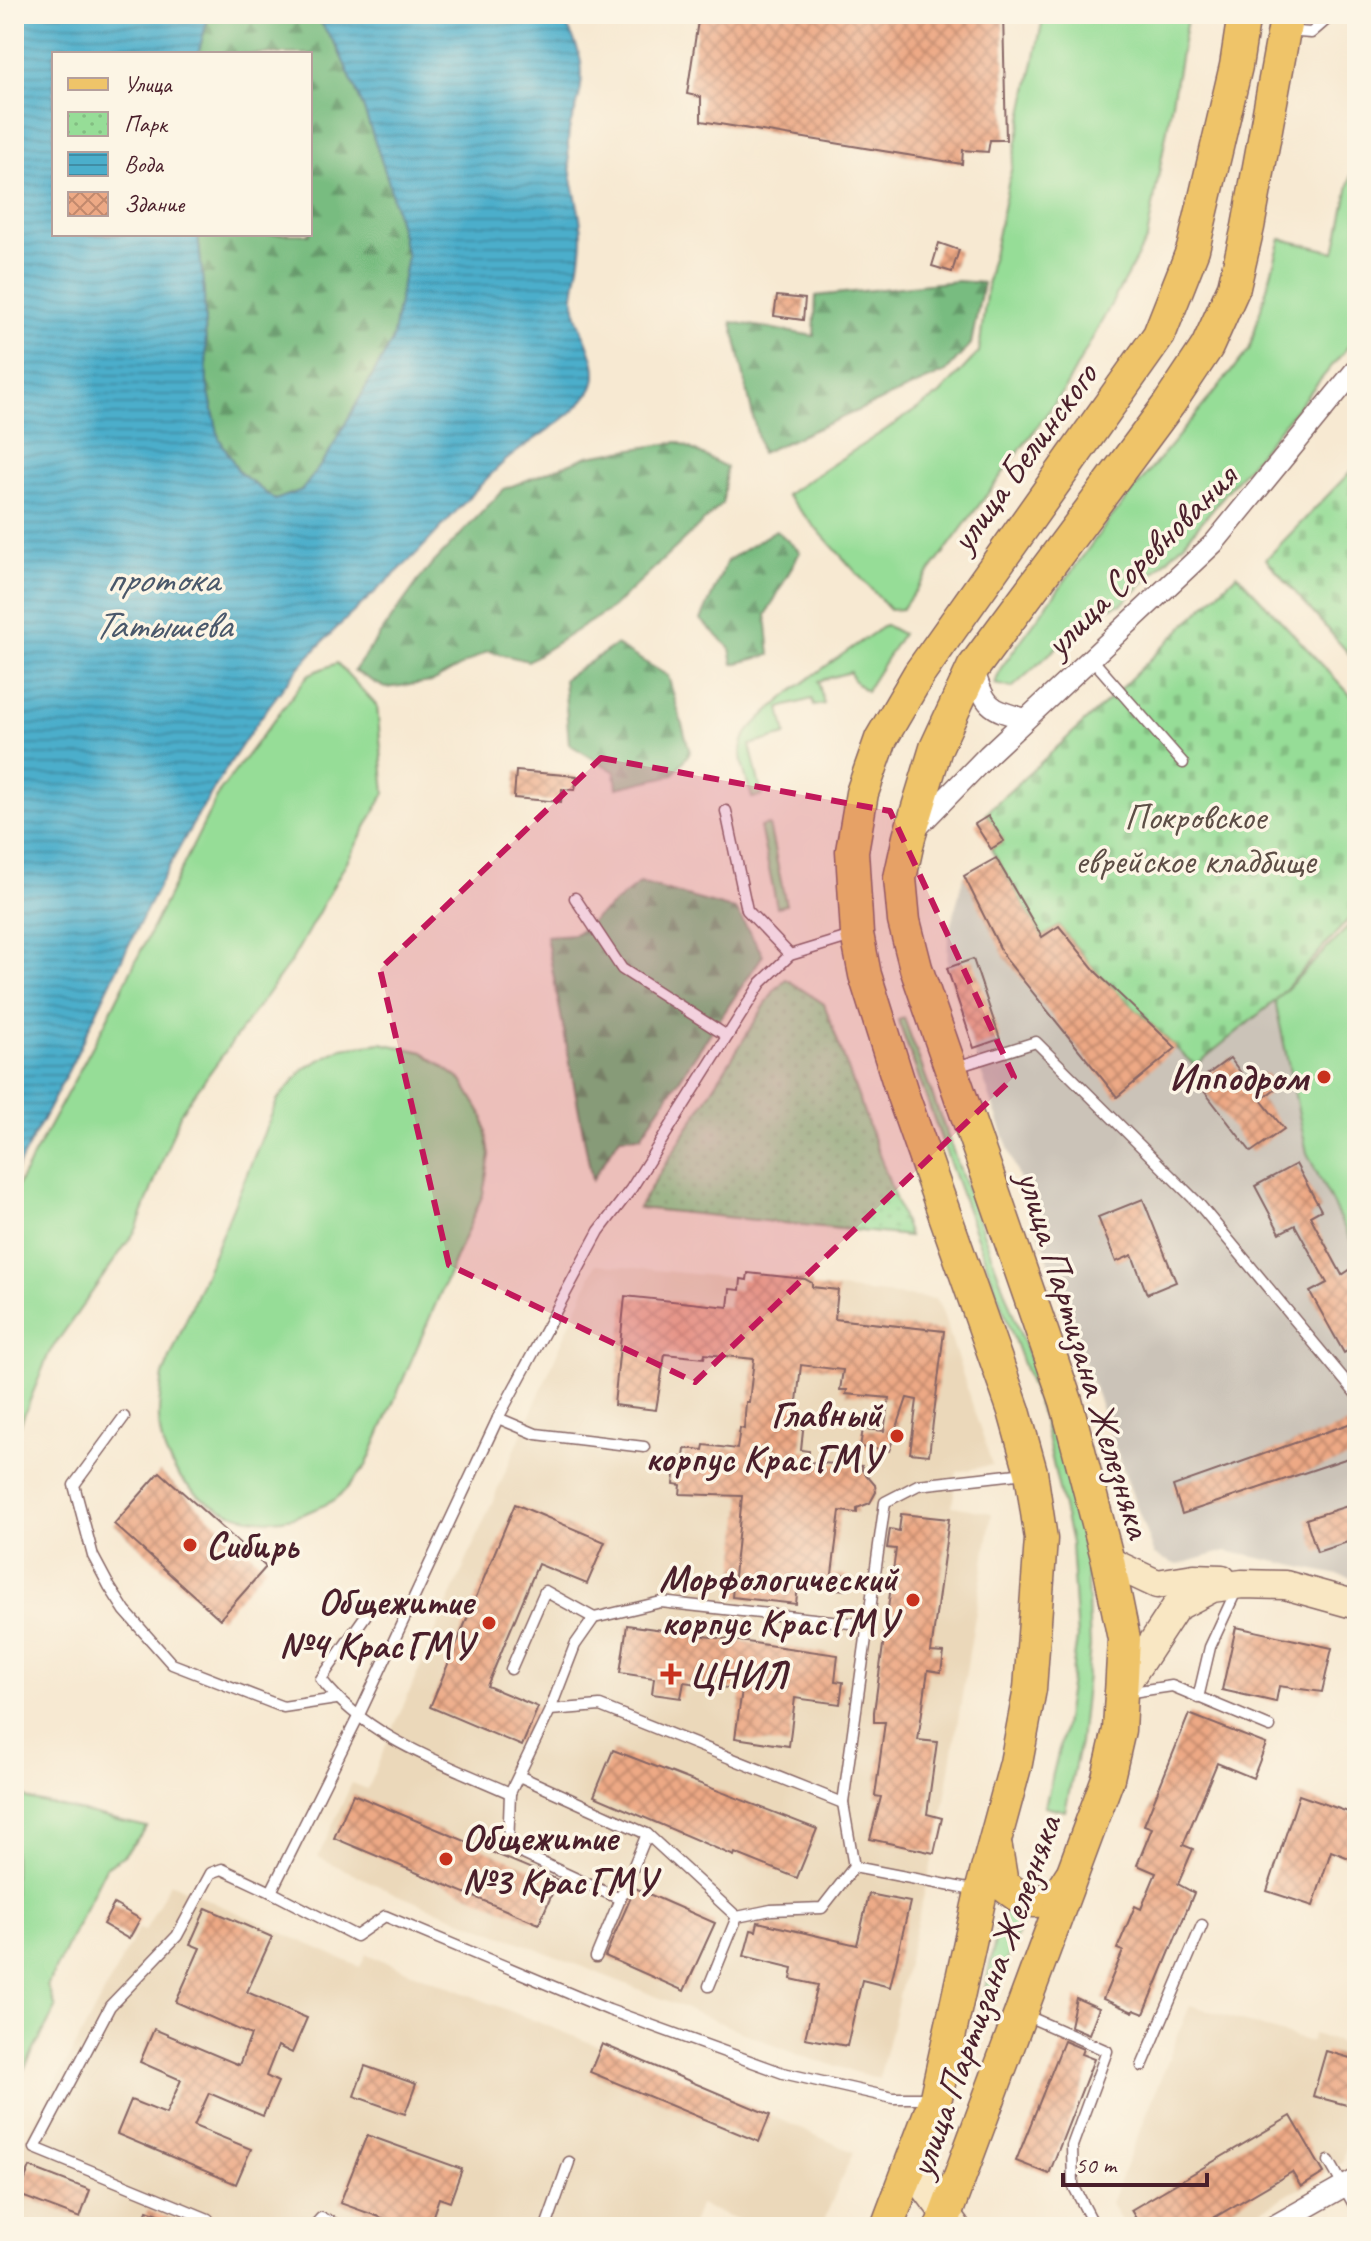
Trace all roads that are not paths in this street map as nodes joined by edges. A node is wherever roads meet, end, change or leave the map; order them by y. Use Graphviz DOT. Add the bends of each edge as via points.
graph roads {
  1 [pos="1244,14"];
  2 [pos="1333,14"];
  3 [pos="1286,22"];
  4 [pos="1357,368"];
  5 [pos="1092,659"];
  6 [pos="973,668"];
  7 [pos="1026,719"];
  8 [pos="1183,763"];
  9 [pos="726,811"];
  10 [pos="909,837"];
  11 [pos="575,898"];
  12 [pos="857,934"];
  13 [pos="790,955"];
  14 [pos="727,1036"];
  15 [pos="951,1068"];
  16 [pos="1357,1395"];
  17 [pos="124,1417"];
  18 [pos="498,1418"];
  19 [pos="644,1447"];
  20 [pos="1031,1472"];
  21 [pos="1108,1561"];
  22 [pos="1242,1584"];
  23 [pos="1357,1605"];
  24 [pos="407,1614"];
  25 [pos="594,1618"];
  26 [pos="868,1625"];
  27 [pos="511,1669"];
  28 [pos="1119,1694"];
  29 [pos="1198,1698"];
  30 [pos="336,1699"];
  31 [pos="550,1710"];
  32 [pos="359,1715"];
  33 [pos="1270,1727"];
  34 [pos="519,1776"];
  35 [pos="510,1793"];
  36 [pos="843,1803"];
  37 [pos="647,1834"];
  38 [pos="994,1841"];
  39 [pos="854,1867"];
  40 [pos="1072,1872"];
  41 [pos="271,1892"];
  42 [pos="981,1892"];
  43 [pos="620,1899"];
  44 [pos="737,1917"];
  45 [pos="1202,1925"];
  46 [pos="596,1957"];
  47 [pos="709,1986"];
  48 [pos="1020,2013"];
  49 [pos="1142,2066"];
  50 [pos="936,2097"];
  51 [pos="1329,2161"];
  52 [pos="569,2162"];
  53 [pos="911,2168"];
  54 [pos="1351,2182"];
  55 [pos="1357,2210"];
  56 [pos="208,2219"];
  57 [pos="947,2222"];
  58 [pos="313,2227"];
  59 [pos="343,2227"];
  60 [pos="546,2227"];
  61 [pos="887,2227"];
  62 [pos="1095,2227"];
  63 [pos="1272,2227"];
  1 -- 12 [label="main road, улица Белинского" via="1193,249 1159,335 919,674 881,739 862,793 852,851"];
  2 -- 3 [label="lane" via="1311,33"];
  3 -- 6 [label="main road" via="1234,287 1207,347"];
  4 -- 5 [label="street, улица Соревнования" via="1214,543"];
  5 -- 7 [label="street, улица Соревнования"];
  5 -- 8 [label="lane"];
  6 -- 7 [label="street" via="983,696 996,711"];
  6 -- 10 [label="main road" via="936,748"];
  7 -- 10 [label="street, улица Соревнования"];
  9 -- 13 [label="lane" via="747,910"];
  10 -- 15 [label="main road, улица Партизана Железняка" via="900,878 904,921"];
  11 -- 14 [label="lane" via="622,969"];
  12 -- 13 [label="lane"];
  12 -- 20 [label="main road, улица Партизана Железняка" via="888,1051"];
  13 -- 14 [label="lane" via="761,983"];
  14 -- 18 [label="lane" via="599,1231"];
  15 -- 16 [label="lane" via="1036,1042 1198,1203"];
  15 -- 21 [label="main road, улица Партизана Железняка" via="1066,1401"];
  17 -- 30 [label="lane" via="74,1485 93,1556 125,1611 172,1664 283,1707"];
  18 -- 19 [label="lane" via="536,1434"];
  18 -- 24 [label="lane"];
  20 -- 26 [label="lane" via="918,1485 885,1502"];
  20 -- 38 [label="main road, улица Партизана Железняка" via="1041,1539 1030,1689"];
  21 -- 22 [label="street" via="1157,1584 1213,1577"];
  21 -- 28 [label="main road, улица Партизана Железняка" via="1124,1639"];
  22 -- 23 [label="street" via="1285,1585"];
  22 -- 28 [label="street" via="1212,1588 1176,1607"];
  22 -- 29 [label="lane" via="1210,1647"];
  24 -- 30 [label="lane" via="373,1605 321,1679"];
  24 -- 32 [label="lane"];
  25 -- 26 [label="lane" via="661,1602"];
  25 -- 27 [label="lane" via="545,1591"];
  25 -- 31 [label="lane" via="575,1645"];
  26 -- 36 [label="lane"];
  28 -- 29 [label="lane" via="1172,1686"];
  28 -- 40 [label="main road, улица Партизана Железняка" via="1119,1730 1108,1778"];
  29 -- 33 [label="lane"];
  30 -- 32 [label="lane"];
  31 -- 34 [label="lane"];
  31 -- 36 [label="lane" via="600,1706"];
  32 -- 35 [label="lane" via="384,1736"];
  32 -- 41 [label="lane"];
  34 -- 35 [label="lane"];
  34 -- 37 [label="lane"];
  35 -- 43 [label="lane" via="508,1847"];
  36 -- 39 [label="lane"];
  37 -- 43 [label="lane"];
  37 -- 44 [label="lane"];
  38 -- 40 [label="main road" via="1002,1884 1025,1901 1058,1896"];
  38 -- 42 [label="main road, улица Партизана Железняка"];
  39 -- 42 [label="lane"];
  39 -- 44 [label="lane" via="822,1908"];
  40 -- 48 [label="main road, улица Партизана Железняка"];
  41 -- 50 [label="lane" via="356,1936 385,1916 609,2010 783,2073 893,2098"];
  41 -- 56 [label="lane" via="222,1869 211,1873 177,1936 110,2006 35,2148"];
  42 -- 50 [label="main road, улица Партизана Железняка"];
  43 -- 46 [label="lane"];
  44 -- 47 [label="lane"];
  45 -- 49 [label="lane"];
  48 -- 57 [label="main road, улица Партизана Железняка"];
  48 -- 62 [label="lane" via="1107,2051 1072,2146 1073,2185"];
  50 -- 53 [label="main road, улица Партизана Железняка"];
  51 -- 54 [label="lane"];
  52 -- 60 [label="lane"];
  53 -- 57 [label="street, улица Партизана Железняка"];
  53 -- 61 [label="main road, улица Партизана Железняка"];
  54 -- 55 [label="lane"];
  54 -- 63 [label="street"];
  58 -- 59 [label="lane" via="321,2218"];
}
